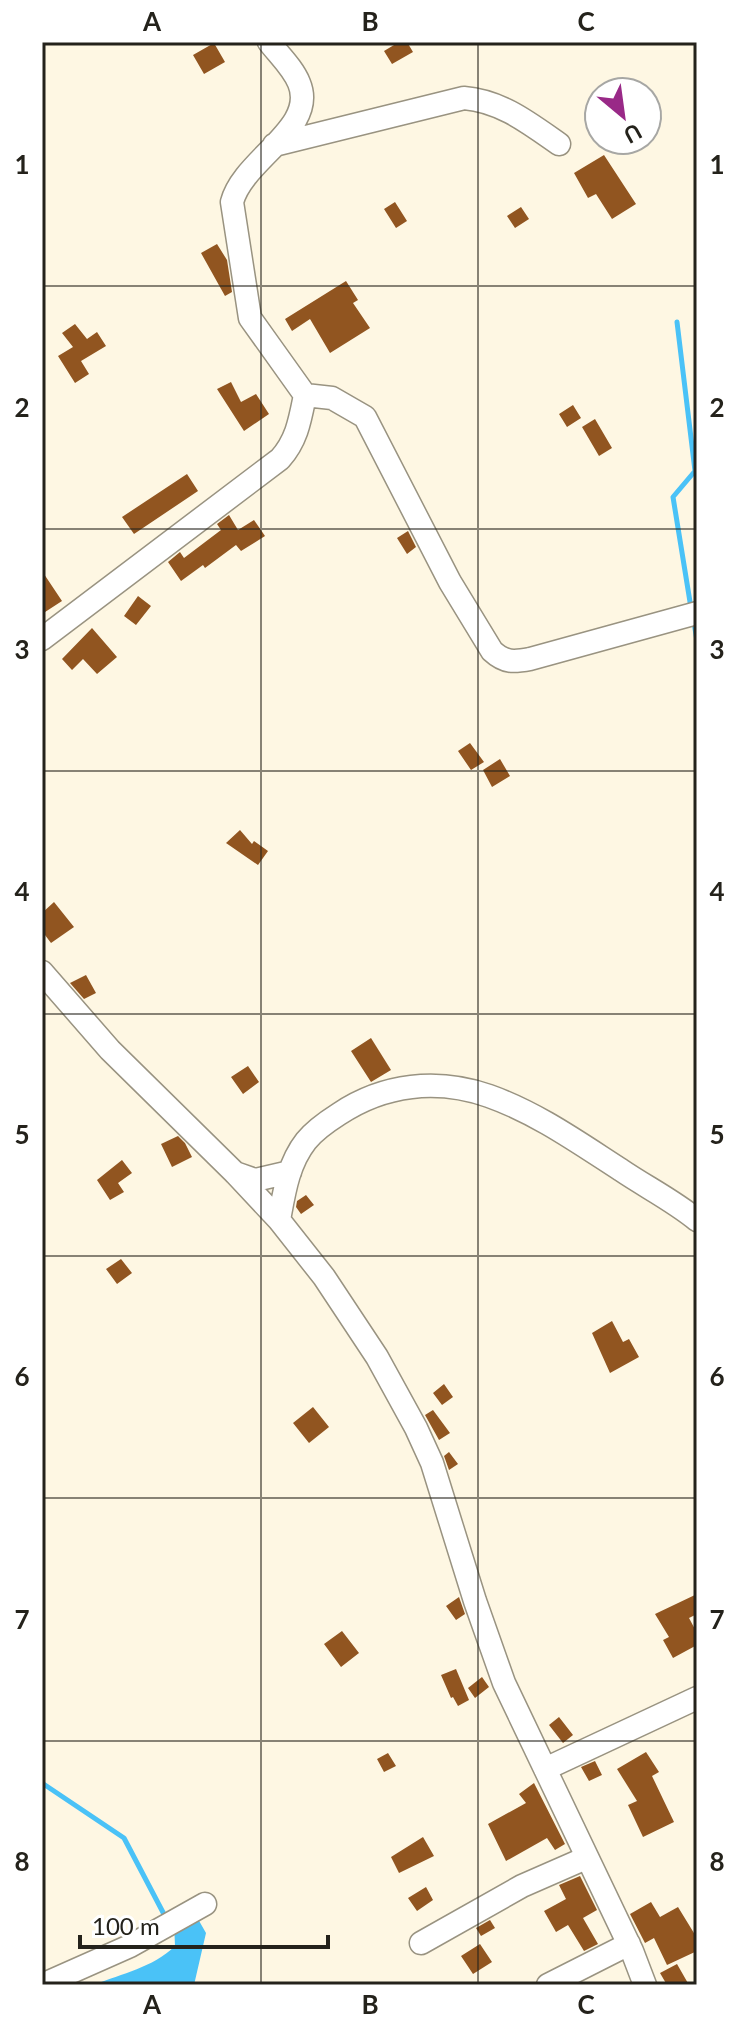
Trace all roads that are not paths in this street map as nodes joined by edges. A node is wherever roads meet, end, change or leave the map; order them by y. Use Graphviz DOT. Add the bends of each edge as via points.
graph roads {
  1 [pos="269,42"];
  2 [pos="559,144"];
  3 [pos="273,145"];
  4 [pos="305,395"];
  5 [pos="697,613"];
  6 [pos="42,639"];
  7 [pos="42,972"];
  8 [pos="290,1172"];
  9 [pos="235,1173"];
  10 [pos="279,1220"];
  11 [pos="697,1220"];
  12 [pos="697,1698"];
  13 [pos="545,1769"];
  14 [pos="586,1858"];
  15 [pos="205,1904"];
  16 [pos="421,1943"];
  17 [pos="629,1944"];
  18 [pos="42,1985"];
  19 [pos="548,1985"];
  20 [pos="645,1985"];
  1 -- 3 [label="street" via="303,95 295,123"];
  2 -- 3 [label="street" via="514,113 464,98"];
  3 -- 4 [label="street" via="242,180 232,202 250,318"];
  4 -- 5 [label="street" via="332,398 365,417 450,582 500,658 530,659"];
  4 -- 6 [label="street" via="298,430 280,459"];
  7 -- 9 [label="street" via="110,1050"];
  8 -- 9 [label="street" via="255,1180"];
  8 -- 10 [label="street"];
  8 -- 11 [label="street" via="307,1140 357,1102 420,1085 457,1087 554,1127"];
  9 -- 10 [label="street"];
  10 -- 13 [label="street" via="377,1357 416,1428 443,1492 504,1683"];
  12 -- 13 [label="street"];
  13 -- 14 [label="street"];
  14 -- 16 [label="street" via="522,1886"];
  14 -- 17 [label="street"];
  15 -- 18 [label="street" via="130,1946"];
  17 -- 19 [label="street"];
  17 -- 20 [label="street"];
}
